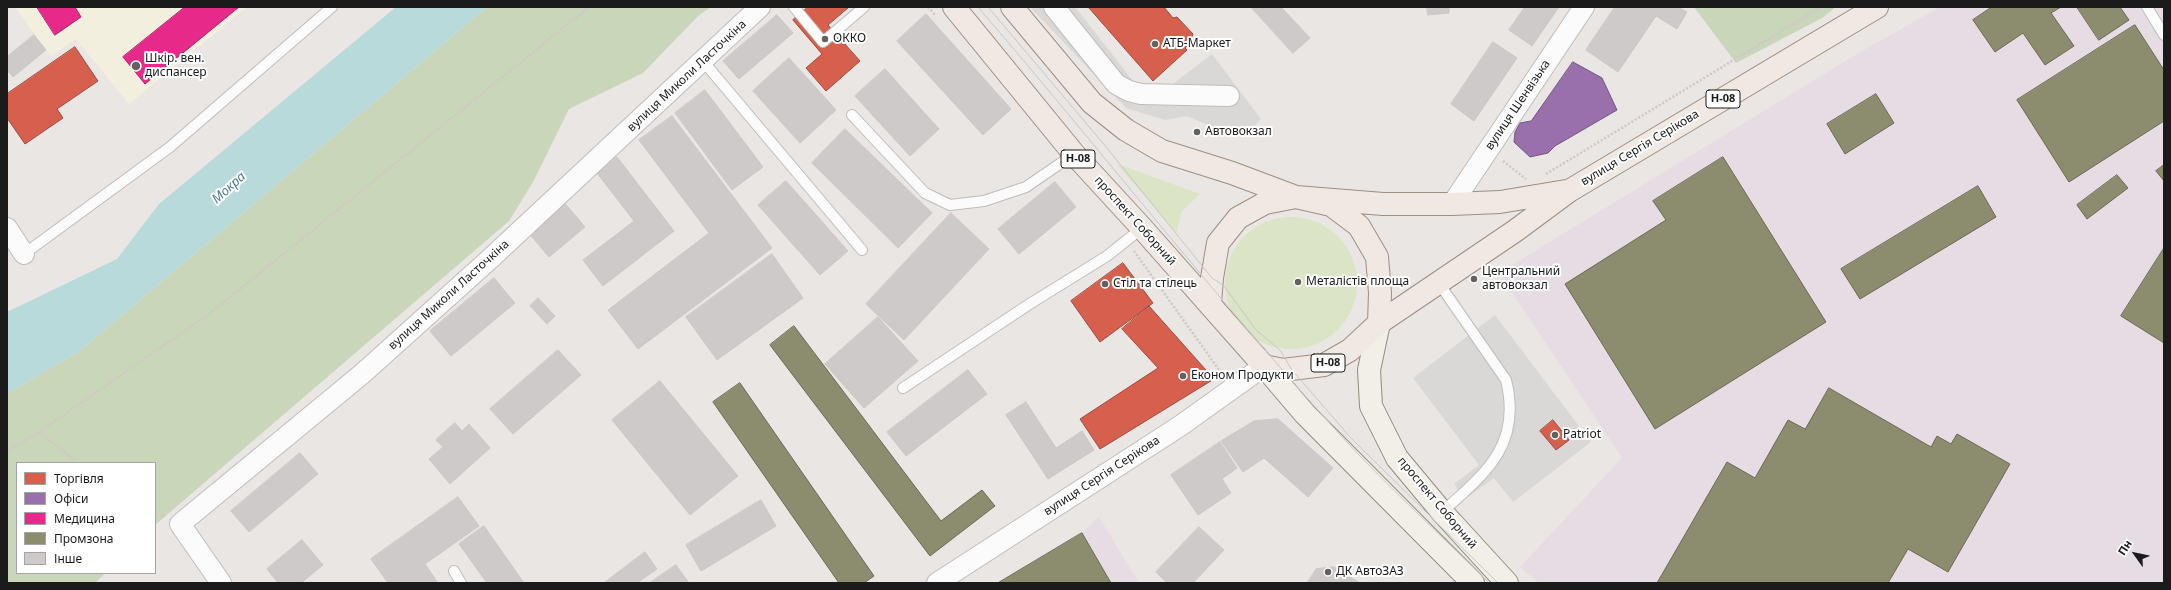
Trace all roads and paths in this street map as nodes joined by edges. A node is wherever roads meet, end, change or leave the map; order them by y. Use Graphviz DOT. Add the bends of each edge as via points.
graph roads {
  1 [pos="332,7"];
  2 [pos="589,7"];
  3 [pos="760,7"];
  4 [pos="794,7"];
  5 [pos="864,7"];
  6 [pos="954,7"];
  7 [pos="1012,7"];
  8 [pos="1054,7"];
  9 [pos="1584,7"];
  10 [pos="1821,7"];
  11 [pos="1877,7"];
  12 [pos="2149,8"];
  13 [pos="2164,35"];
  14 [pos="703,61"];
  15 [pos="1229,96"];
  16 [pos="852,115"];
  17 [pos="1489,149"];
  18 [pos="1074,154"];
  19 [pos="1544,176"];
  20 [pos="1532,184"];
  21 [pos="1569,191"];
  22 [pos="1296,197"];
  23 [pos="1452,204"];
  24 [pos="7,228"];
  25 [pos="1142,228"];
  26 [pos="862,250"];
  27 [pos="24,254"];
  28 [pos="1438,282"];
  29 [pos="1210,304"];
  30 [pos="1379,323"];
  31 [pos="1264,366"];
  32 [pos="903,388"];
  33 [pos="39,432"];
  34 [pos="7,451"];
  35 [pos="77,462"];
  36 [pos="1442,512"];
  37 [pos="454,571"];
  38 [pos="221,583"];
  39 [pos="461,583"];
  40 [pos="937,583"];
  41 [pos="1473,583"];
  42 [pos="1507,583"];
  1 -- 27 [label="lane" via="170,147"];
  2 -- 33 [label="path" via="209,314"];
  3 -- 14 [label="street, вулиця Миколи Ласточкіна"];
  4 -- 5 [label="lane" via="823,42"];
  6 -- 18 [label="main road, проспект Соборний / Н-08"];
  7 -- 22 [label="main road, Н-08" via="1092,103 1126,130 1162,150"];
  8 -- 15 [label="street" via="1116,84 1128,91 1141,94"];
  9 -- 17 [label="street, вулиця Шенвізька"];
  10 -- 19 [label="path"];
  11 -- 21 [label="main road, вулиця Сергія Серікова / Н-08"];
  12 -- 13 [label="lane"];
  14 -- 26 [label="lane"];
  14 -- 38 [label="street, вулиця Миколи Ласточкіна" via="362,374 180,524"];
  16 -- 18 [label="lane" via="924,193 950,205 984,202 1026,187"];
  17 -- 20 [label="path"];
  17 -- 23 [label="street, вулиця Шенвізька"];
  18 -- 25 [label="main road, проспект Соборний / Н-08"];
  21 -- 23 [label="main road, вулиця Сергія Серікова / Н-08" via="1500,202"];
  21 -- 28 [label="main road, вулиця Сергія Серікова / Н-08" via="1515,231"];
  22 -- 23 [label="main road, вулиця Сергія Серікова / Н-08" via="1383,204"];
  22 -- 29 [label="main road" via="1265,203 1238,218 1218,243"];
  22 -- 30 [label="main road" via="1331,205 1359,226 1377,257"];
  24 -- 27 [label="street"];
  25 -- 29 [label="main road, проспект Соборний / Н-08"];
  25 -- 32 [label="lane" via="1107,256"];
  28 -- 30 [label="main road, вулиця Сергія Серікова / Н-08"];
  28 -- 36 [label="lane" via="1506,380 1510,403 1508,433 1496,460"];
  29 -- 31 [label="main road, Н-08"];
  30 -- 31 [label="main road, Н-08" via="1350,350 1324,365 1283,370"];
  30 -- 36 [label="main road, проспект Соборний" via="1369,370 1371,406 1398,458"];
  31 -- 40 [label="street, вулиця Сергія Серікова" via="1180,426"];
  31 -- 41 [label="main road" via="1305,414"];
  33 -- 34 [label="path"];
  33 -- 35 [label="path"];
  36 -- 42 [label="main road, проспект Соборний"];
  37 -- 39 [label="lane"];
}
